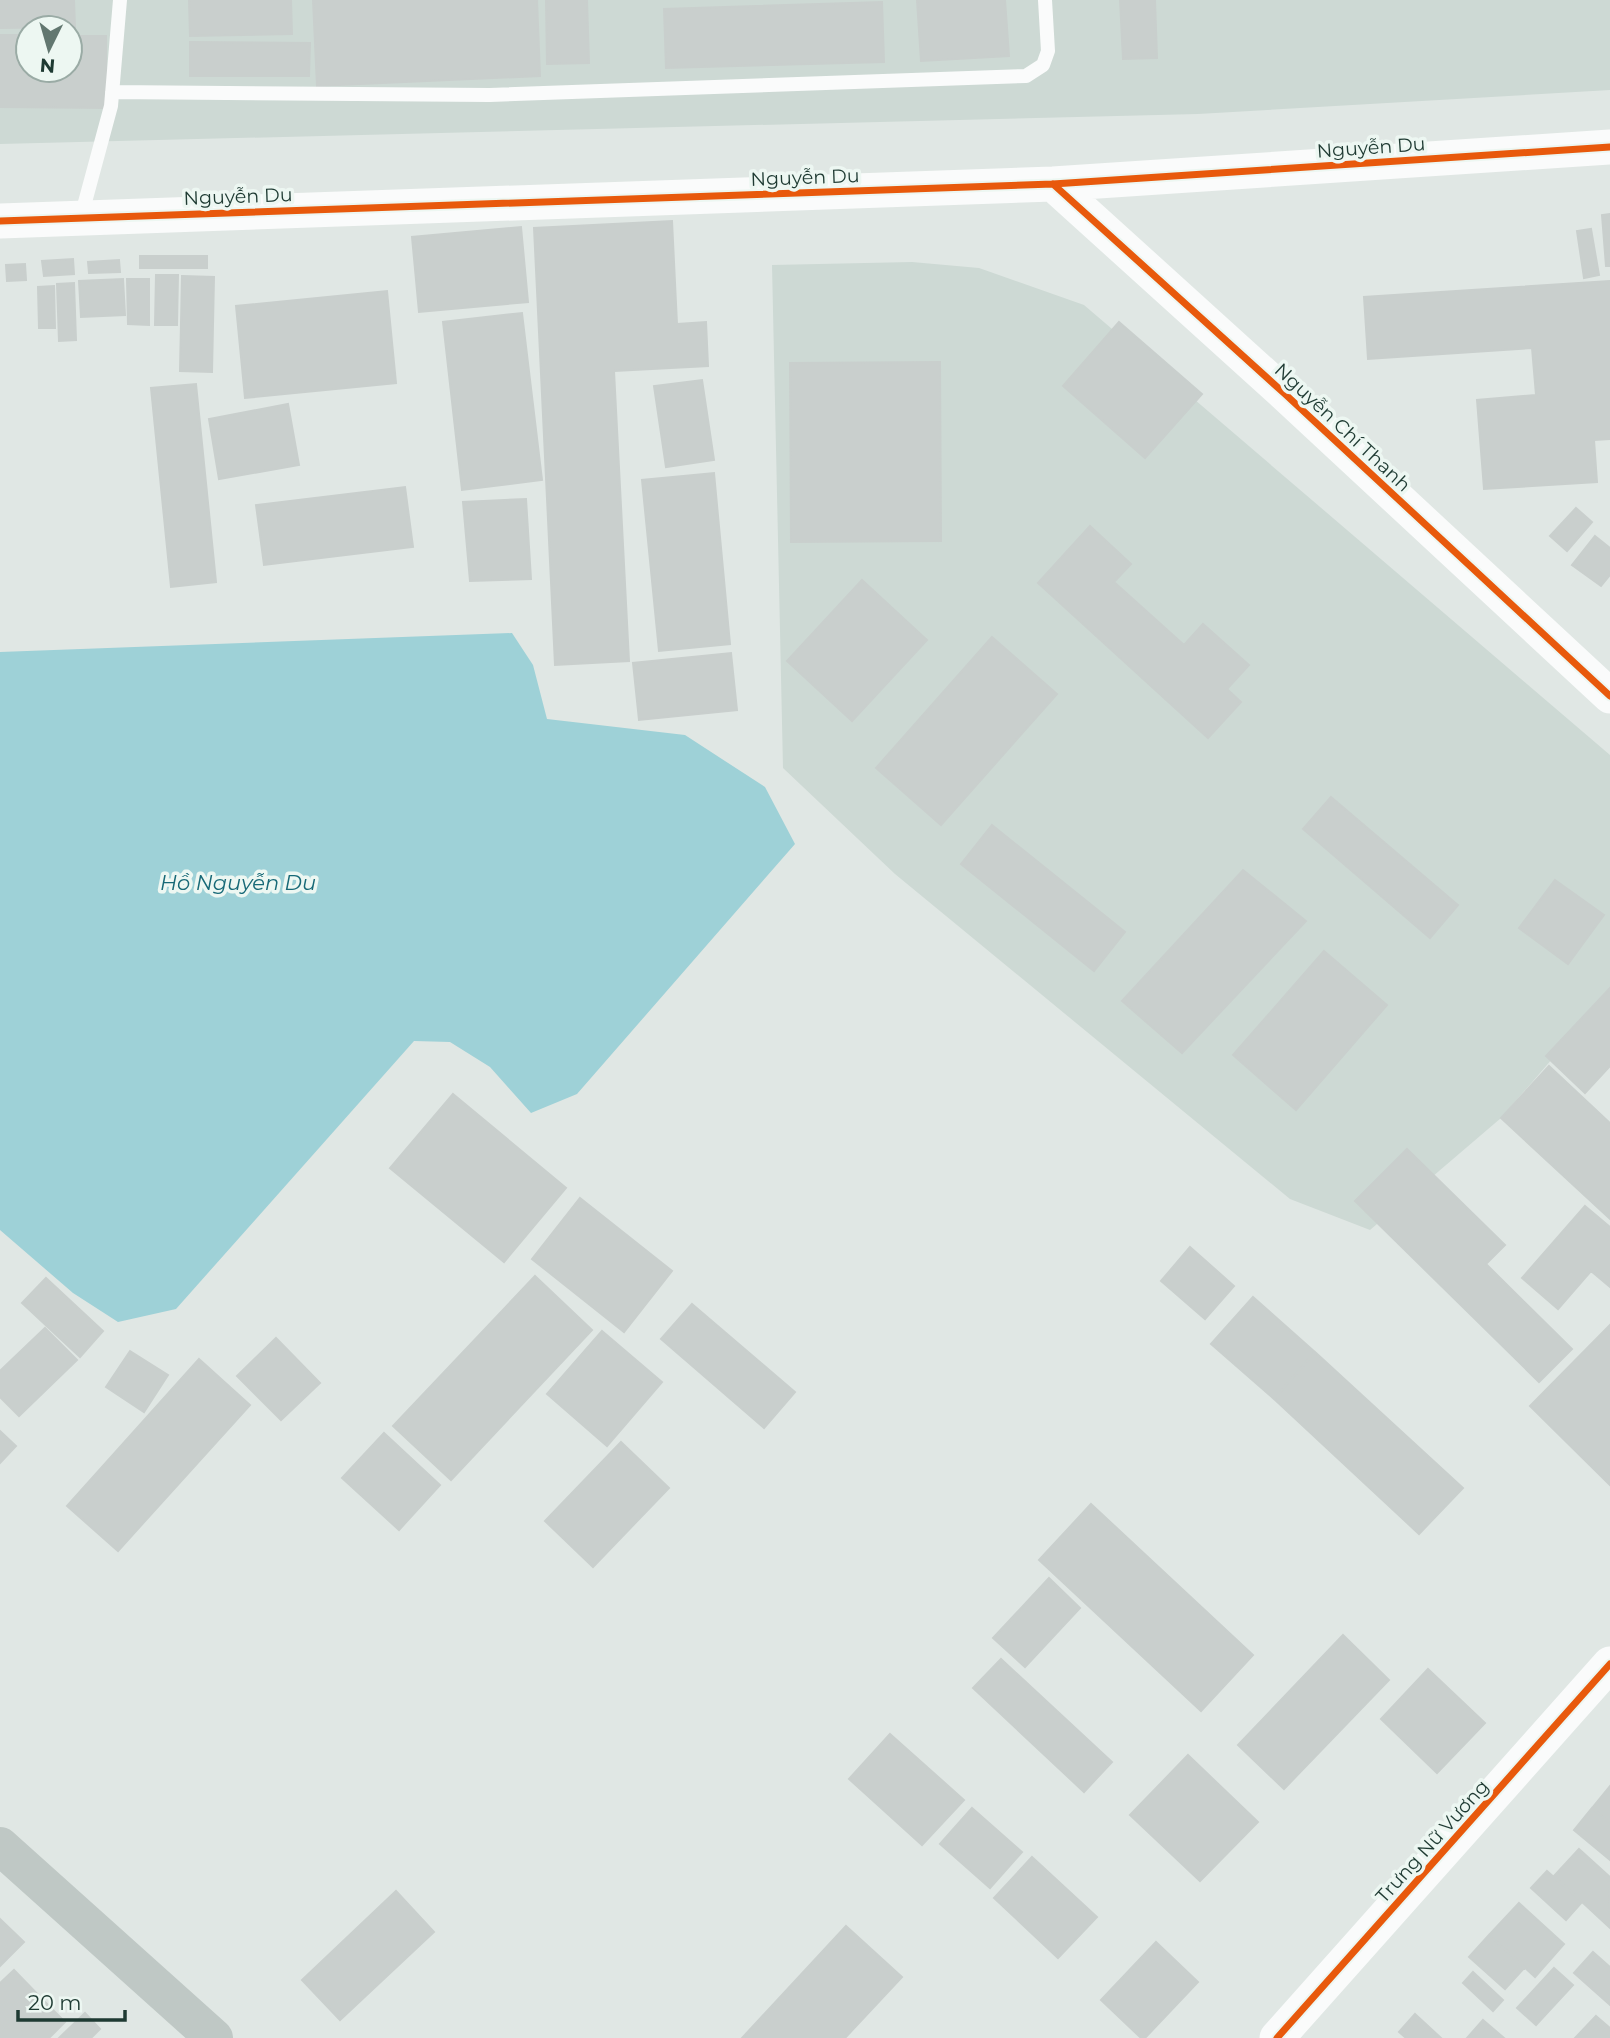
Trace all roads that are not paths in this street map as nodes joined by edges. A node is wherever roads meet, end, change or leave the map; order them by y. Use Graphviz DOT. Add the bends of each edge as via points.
graph roads {
  1 [pos="120,0"];
  2 [pos="1045,0"];
  3 [pos="112,92"];
  4 [pos="1610,147"];
  5 [pos="1053,184"];
  6 [pos="81,217"];
  7 [pos="0,221"];
  8 [pos="1610,696"];
  9 [pos="1610,1664"];
  10 [pos="0,1846"];
  11 [pos="215,2038"];
  12 [pos="1277,2038"];
  1 -- 3 [label="lane"];
  2 -- 3 [label="lane" via="1048,51 1043,65 1026,76 490,95"];
  3 -- 6 [label="lane"];
  4 -- 5 [label="street, Nguyễn Du"];
  5 -- 6 [label="street, Nguyễn Du"];
  5 -- 8 [label="street, Nguyễn Chí Thanh"];
  6 -- 7 [label="street, Nguyễn Du"];
  9 -- 12 [label="street, Trưng Nữ Vương"];
  10 -- 11 [label="main road"];
}
